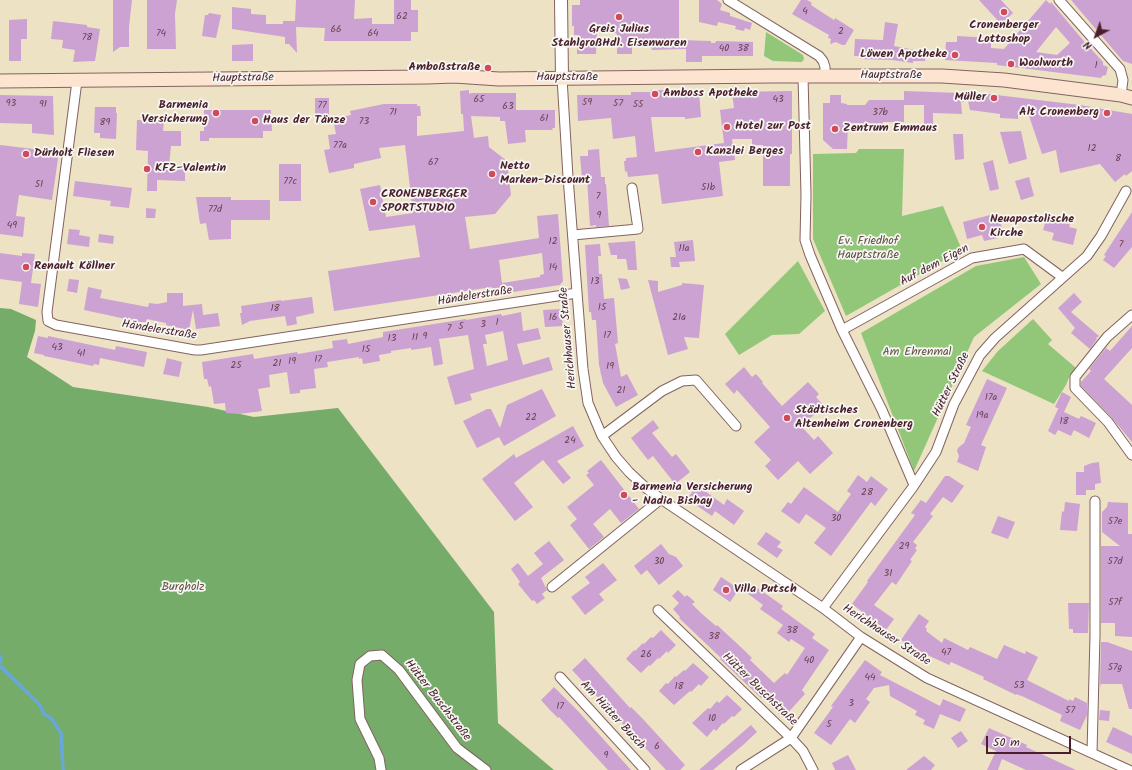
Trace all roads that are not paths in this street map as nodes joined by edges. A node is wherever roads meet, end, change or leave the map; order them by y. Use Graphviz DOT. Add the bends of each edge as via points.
graph roads {
  1 [pos="561,0"];
  2 [pos="728,0"];
  3 [pos="1060,0"];
  4 [pos="803,76"];
  5 [pos="826,76"];
  6 [pos="562,78"];
  7 [pos="0,81"];
  8 [pos="77,81"];
  9 [pos="1126,97"];
  10 [pos="632,188"];
  11 [pos="1126,191"];
  12 [pos="572,235"];
  13 [pos="1062,277"];
  14 [pos="577,293"];
  15 [pos="1132,315"];
  16 [pos="842,330"];
  17 [pos="736,426"];
  18 [pos="602,436"];
  19 [pos="1132,455"];
  20 [pos="914,485"];
  21 [pos="661,499"];
  22 [pos="1095,501"];
  23 [pos="552,587"];
  24 [pos="823,608"];
  25 [pos="658,610"];
  26 [pos="861,637"];
  27 [pos="560,677"];
  28 [pos="791,738"];
  29 [pos="1092,753"];
  30 [pos="381,770"];
  31 [pos="486,770"];
  32 [pos="645,770"];
  33 [pos="741,770"];
  34 [pos="812,770"];
  35 [pos="1129,770"];
  1 -- 6 [label="street"];
  2 -- 5 [label="street" via="820,56"];
  3 -- 9 [label="street" via="1120,69"];
  4 -- 5 [label="main road, Hauptstraße"];
  4 -- 6 [label="main road, Hauptstraße"];
  4 -- 16 [label="street" via="805,240"];
  5 -- 9 [label="main road, Hauptstraße" via="978,78"];
  6 -- 8 [label="main road, Hauptstraße" via="499,79 454,76"];
  6 -- 12 [label="street, Herichhauser Straße"];
  7 -- 8 [label="main road, Hauptstraße"];
  8 -- 14 [label="street, Händelerstraße" via="47,312 47,318 51,323 202,350"];
  10 -- 12 [label="street" via="638,229"];
  11 -- 13 [label="street, Hütter Straße" via="1087,256"];
  12 -- 14 [label="street, Herichhauser Straße"];
  13 -- 16 [label="street, Auf dem Eigen" via="1024,249 972,258"];
  13 -- 20 [label="street, Hütter Straße" via="980,355 954,404 936,452"];
  14 -- 18 [label="street, Herichhauser Straße" via="588,403"];
  15 -- 19 [label="street" via="1107,337 1075,376 1075,388 1108,422"];
  16 -- 20 [label="street" via="882,410"];
  17 -- 18 [label="street" via="696,380 682,381 662,392"];
  18 -- 21 [label="street, Herichhauser Straße" via="629,472"];
  20 -- 24 [label="street, Hütter Straße"];
  21 -- 23 [label="street"];
  21 -- 24 [label="street, Herichhauser Straße"];
  22 -- 29 [label="street"];
  24 -- 26 [label="street, Herichhauser Straße"];
  25 -- 28 [label="street, Hütter Buschstraße"];
  26 -- 28 [label="street, Hütter Buschstraße"];
  26 -- 29 [label="street, Herichhauser Straße" via="927,678"];
  27 -- 32 [label="street, Am Hütter Busch"];
  28 -- 33 [label="street, Hütter Buschstraße"];
  28 -- 34 [label="street" via="803,751"];
  29 -- 35 [label="street, Herichhauser Straße"];
  30 -- 31 [label="street, Hütter Buschstraße" via="379,758 360,719 357,680 360,664 370,656 382,655 399,670 457,748"];
}
